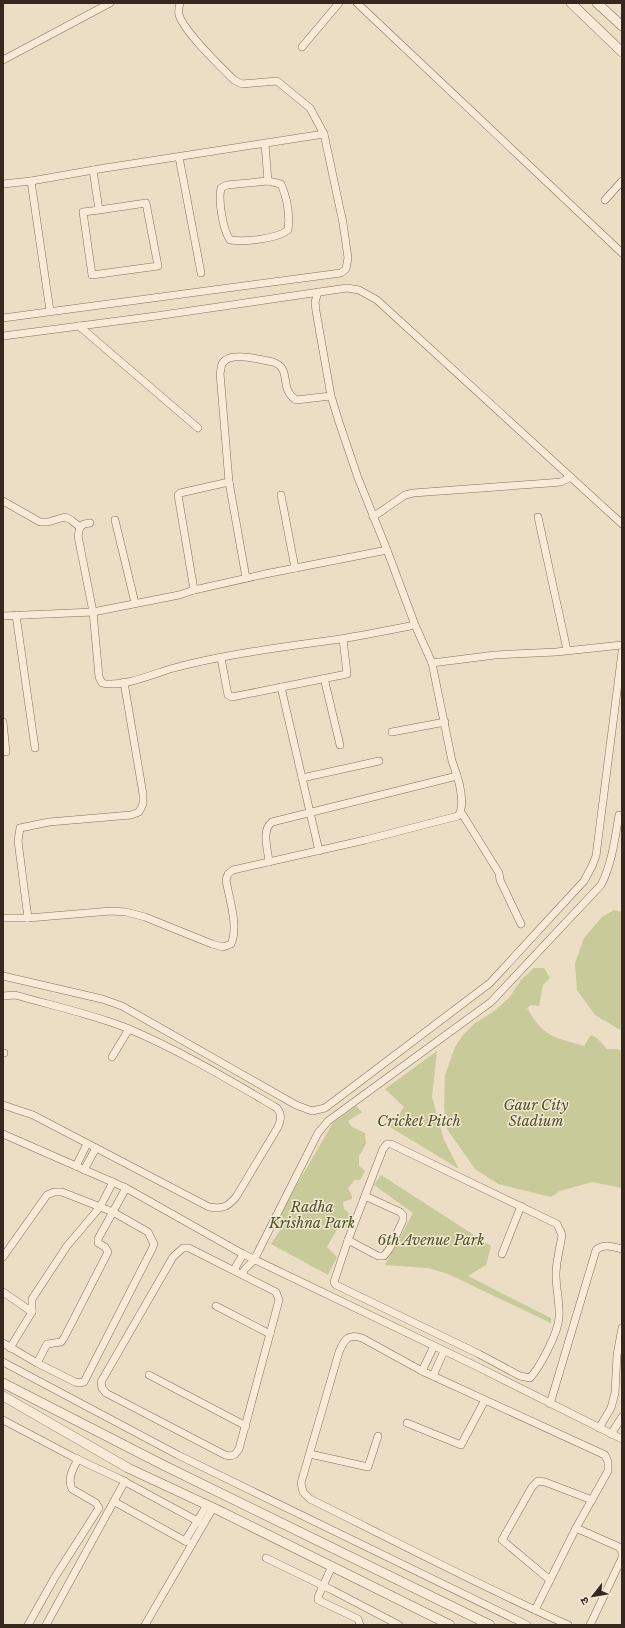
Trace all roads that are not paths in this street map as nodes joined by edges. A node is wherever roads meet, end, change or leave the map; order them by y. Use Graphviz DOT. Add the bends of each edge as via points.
graph roads {
  1 [pos="110,3"];
  2 [pos="180,3"];
  3 [pos="339,3"];
  4 [pos="357,3"];
  5 [pos="571,3"];
  6 [pos="598,3"];
  7 [pos="622,26"];
  8 [pos="302,47"];
  9 [pos="622,52"];
  10 [pos="3,60"];
  11 [pos="324,134"];
  12 [pos="265,144"];
  13 [pos="179,157"];
  14 [pos="93,170"];
  15 [pos="31,181"];
  16 [pos="268,181"];
  17 [pos="622,181"];
  18 [pos="3,184"];
  19 [pos="605,200"];
  20 [pos="99,210"];
  21 [pos="622,253"];
  22 [pos="201,273"];
  23 [pos="318,292"];
  24 [pos="50,311"];
  25 [pos="3,318"];
  26 [pos="79,326"];
  27 [pos="3,336"];
  28 [pos="331,396"];
  29 [pos="198,428"];
  30 [pos="571,477"];
  31 [pos="229,482"];
  32 [pos="281,495"];
  33 [pos="3,501"];
  34 [pos="538,517"];
  35 [pos="374,518"];
  36 [pos="115,520"];
  37 [pos="90,523"];
  38 [pos="622,524"];
  39 [pos="80,527"];
  40 [pos="387,550"];
  41 [pos="295,568"];
  42 [pos="246,578"];
  43 [pos="194,590"];
  44 [pos="135,604"];
  45 [pos="93,612"];
  46 [pos="16,615"];
  47 [pos="3,616"];
  48 [pos="415,625"];
  49 [pos="343,639"];
  50 [pos="622,645"];
  51 [pos="566,650"];
  52 [pos="622,652"];
  53 [pos="221,658"];
  54 [pos="432,664"];
  55 [pos="324,678"];
  56 [pos="124,682"];
  57 [pos="281,687"];
  58 [pos="3,722"];
  59 [pos="445,722"];
  60 [pos="392,732"];
  61 [pos="340,745"];
  62 [pos="35,748"];
  63 [pos="6,752"];
  64 [pos="379,761"];
  65 [pos="457,776"];
  66 [pos="302,778"];
  67 [pos="461,812"];
  68 [pos="310,813"];
  69 [pos="619,815"];
  70 [pos="319,850"];
  71 [pos="269,862"];
  72 [pos="3,918"];
  73 [pos="28,918"];
  74 [pos="521,924"];
  75 [pos="3,976"];
  76 [pos="3,996"];
  77 [pos="129,1029"];
  78 [pos="112,1057"];
  79 [pos="3,1105"];
  80 [pos="3,1134"];
  81 [pos="87,1144"];
  82 [pos="96,1148"];
  83 [pos="76,1166"];
  84 [pos="84,1170"];
  85 [pos="113,1182"];
  86 [pos="126,1188"];
  87 [pos="365,1196"];
  88 [pos="100,1206"];
  89 [pos="521,1206"];
  90 [pos="113,1212"];
  91 [pos="348,1240"];
  92 [pos="622,1249"];
  93 [pos="242,1254"];
  94 [pos="502,1254"];
  95 [pos="3,1258"];
  96 [pos="254,1260"];
  97 [pos="234,1270"];
  98 [pos="242,1274"];
  99 [pos="3,1292"];
  100 [pos="216,1306"];
  101 [pos="32,1312"];
  102 [pos="622,1328"];
  103 [pos="426,1329"];
  104 [pos="434,1332"];
  105 [pos="270,1334"];
  106 [pos="421,1340"];
  107 [pos="3,1343"];
  108 [pos="431,1345"];
  109 [pos="10,1348"];
  110 [pos="444,1351"];
  111 [pos="3,1362"];
  112 [pos="36,1363"];
  113 [pos="422,1371"];
  114 [pos="149,1375"];
  115 [pos="433,1376"];
  116 [pos="3,1384"];
  117 [pos="615,1395"];
  118 [pos="3,1396"];
  119 [pos="622,1399"];
  120 [pos="485,1400"];
  121 [pos="550,1404"];
  122 [pos="622,1417"];
  123 [pos="3,1420"];
  124 [pos="407,1423"];
  125 [pos="246,1426"];
  126 [pos="599,1428"];
  127 [pos="611,1434"];
  128 [pos="378,1436"];
  129 [pos="622,1439"];
  130 [pos="310,1454"];
  131 [pos="78,1459"];
  132 [pos="125,1481"];
  133 [pos="592,1500"];
  134 [pos="115,1502"];
  135 [pos="210,1506"];
  136 [pos="200,1523"];
  137 [pos="576,1528"];
  138 [pos="189,1543"];
  139 [pos="266,1558"];
  140 [pos="332,1566"];
  141 [pos="550,1580"];
  142 [pos="323,1586"];
  143 [pos="535,1610"];
  144 [pos="28,1625"];
  145 [pos="46,1625"];
  146 [pos="145,1625"];
  147 [pos="360,1625"];
  148 [pos="399,1625"];
  149 [pos="450,1625"];
  150 [pos="490,1625"];
  151 [pos="526,1625"];
  152 [pos="568,1625"];
  153 [pos="590,1625"];
  1 -- 10 [label="street"];
  2 -- 11 [label="street" via="180,17 193,37 234,80 242,84 277,81 310,108"];
  3 -- 8 [label="street"];
  4 -- 21 [label="street"];
  5 -- 9 [label="street"];
  6 -- 7 [label="street"];
  11 -- 12 [label="street"];
  11 -- 24 [label="street" via="343,223 348,258 344,272"];
  12 -- 13 [label="street"];
  12 -- 16 [label="street"];
  13 -- 14 [label="street"];
  13 -- 22 [label="street"];
  14 -- 15 [label="street"];
  14 -- 20 [label="street"];
  15 -- 18 [label="street"];
  15 -- 24 [label="street"];
  16 -- 16 [label="street" via="220,188 219,196 226,234 230,240 282,235 288,230 289,221 281,184"];
  17 -- 19 [label="street"];
  20 -- 20 [label="street" via="83,212 92,275 158,266 146,203"];
  23 -- 26 [label="street"];
  23 -- 28 [label="street" via="316,311"];
  23 -- 30 [label="street" via="347,288 359,290 377,300"];
  24 -- 25 [label="street"];
  26 -- 27 [label="street"];
  26 -- 29 [label="street"];
  28 -- 31 [label="street" via="296,400 287,392 285,376 278,364 236,356 227,358 220,373"];
  28 -- 35 [label="street"];
  30 -- 35 [label="street" via="562,482 413,493 405,495"];
  30 -- 38 [label="street"];
  31 -- 42 [label="street"];
  31 -- 43 [label="street" via="178,495"];
  32 -- 41 [label="street"];
  33 -- 39 [label="street" via="40,522 65,517"];
  34 -- 51 [label="street"];
  35 -- 40 [label="street"];
  36 -- 44 [label="street"];
  37 -- 39 [label="street"];
  39 -- 45 [label="street" via="78,536"];
  40 -- 41 [label="street"];
  40 -- 48 [label="street"];
  41 -- 42 [label="street"];
  42 -- 43 [label="street"];
  43 -- 44 [label="street"];
  44 -- 45 [label="street"];
  45 -- 46 [label="street"];
  45 -- 56 [label="street" via="99,677 102,683 108,685"];
  46 -- 47 [label="street"];
  46 -- 62 [label="street"];
  48 -- 49 [label="street"];
  48 -- 54 [label="street"];
  49 -- 53 [label="street"];
  49 -- 55 [label="street" via="347,674"];
  50 -- 51 [label="street"];
  51 -- 54 [label="street" via="495,655"];
  52 -- 75 [label="street" via="596,856 584,881 490,983 324,1108 312,1111 296,1105 122,1006"];
  53 -- 56 [label="street"];
  53 -- 57 [label="street" via="229,696"];
  54 -- 59 [label="street"];
  55 -- 57 [label="street"];
  55 -- 61 [label="street"];
  56 -- 73 [label="street" via="143,794 139,812 131,815 49,822 20,828 18,841"];
  57 -- 66 [label="street"];
  58 -- 63 [label="street"];
  59 -- 60 [label="street"];
  59 -- 65 [label="street"];
  64 -- 66 [label="street"];
  65 -- 67 [label="street"];
  65 -- 68 [label="street"];
  66 -- 68 [label="street"];
  67 -- 70 [label="street" via="458,816"];
  67 -- 74 [label="street" via="499,873"];
  68 -- 70 [label="street"];
  68 -- 71 [label="street" via="268,825 265,830"];
  69 -- 96 [label="street" via="615,842 601,885 491,1002 328,1121 318,1133"];
  70 -- 71 [label="street"];
  71 -- 73 [label="street" via="233,870 228,874 226,880 234,937 230,944 223,947 126,912"];
  72 -- 73 [label="street"];
  76 -- 77 [label="street" via="15,995"];
  77 -- 78 [label="street"];
  77 -- 82 [label="street" via="184,1054 277,1108 281,1113 281,1119 236,1197 227,1206 218,1208 209,1206"];
  79 -- 81 [label="street" via="33,1115"];
  80 -- 83 [label="street"];
  81 -- 82 [label="street"];
  81 -- 83 [label="street"];
  82 -- 84 [label="street"];
  83 -- 84 [label="street"];
  84 -- 85 [label="street"];
  85 -- 86 [label="street"];
  85 -- 88 [label="street"];
  86 -- 90 [label="street"];
  86 -- 93 [label="street"];
  87 -- 89 [label="street" via="384,1146 391,1144"];
  87 -- 91 [label="street"];
  87 -- 91 [label="street" via="400,1212 403,1220 384,1256 378,1256"];
  88 -- 90 [label="street"];
  88 -- 95 [label="street" via="62,1192 47,1195"];
  88 -- 101 [label="street" via="67,1246 40,1286 32,1299"];
  89 -- 94 [label="street"];
  89 -- 104 [label="street" via="557,1224 562,1235 556,1276 559,1319 536,1370 530,1378 520,1376"];
  90 -- 112 [label="street" via="98,1239 98,1243 108,1252 64,1338 61,1342 47,1344"];
  90 -- 112 [label="street" via="148,1232 154,1244 152,1249 84,1382 75,1382"];
  91 -- 103 [label="street" via="334,1282 336,1285"];
  92 -- 121 [label="street" via="601,1246 596,1250"];
  93 -- 96 [label="street"];
  93 -- 97 [label="street"];
  96 -- 98 [label="street"];
  96 -- 106 [label="street"];
  97 -- 98 [label="street"];
  97 -- 125 [label="street" via="189,1248 178,1251 101,1382 106,1393 225,1455 235,1455"];
  98 -- 105 [label="street" via="276,1292 278,1296"];
  99 -- 101 [label="street"];
  100 -- 105 [label="street"];
  101 -- 109 [label="street"];
  102 -- 117 [label="street" via="617,1354"];
  103 -- 104 [label="street"];
  103 -- 106 [label="street"];
  104 -- 108 [label="street"];
  105 -- 125 [label="street"];
  106 -- 108 [label="street"];
  107 -- 109 [label="street"];
  108 -- 110 [label="street"];
  108 -- 113 [label="street"];
  109 -- 112 [label="street"];
  110 -- 115 [label="street"];
  110 -- 121 [label="street"];
  111 -- 151 [label="street" via="178,1455"];
  113 -- 115 [label="street"];
  113 -- 130 [label="street" via="362,1338 348,1338 343,1342 339,1352"];
  114 -- 125 [label="street"];
  115 -- 120 [label="street"];
  116 -- 150 [label="street"];
  117 -- 119 [label="street"];
  117 -- 126 [label="street" via="611,1408"];
  118 -- 135 [label="street" via="128,1468"];
  120 -- 124 [label="street" via="461,1445"];
  120 -- 133 [label="street" via="605,1455 608,1471"];
  121 -- 126 [label="street"];
  122 -- 127 [label="street"];
  123 -- 131 [label="street"];
  126 -- 127 [label="street"];
  127 -- 129 [label="street"];
  128 -- 130 [label="street" via="368,1467"];
  130 -- 143 [label="street" via="301,1483 302,1492 310,1499"];
  131 -- 132 [label="street"];
  131 -- 144 [label="street" via="71,1473 70,1486 99,1508"];
  132 -- 134 [label="street"];
  132 -- 136 [label="street"];
  133 -- 137 [label="street"];
  133 -- 141 [label="street" via="538,1481 532,1486 502,1540"];
  134 -- 138 [label="street"];
  134 -- 145 [label="street"];
  135 -- 136 [label="street"];
  135 -- 140 [label="street"];
  136 -- 138 [label="street"];
  137 -- 141 [label="street"];
  137 -- 153 [label="street" via="619,1548 622,1552 622,1558"];
  138 -- 146 [label="street"];
  139 -- 142 [label="street"];
  140 -- 142 [label="street"];
  140 -- 149 [label="street"];
  141 -- 143 [label="street"];
  142 -- 147 [label="street" via="318,1600 358,1619"];
  142 -- 148 [label="street"];
  143 -- 152 [label="street"];
}
